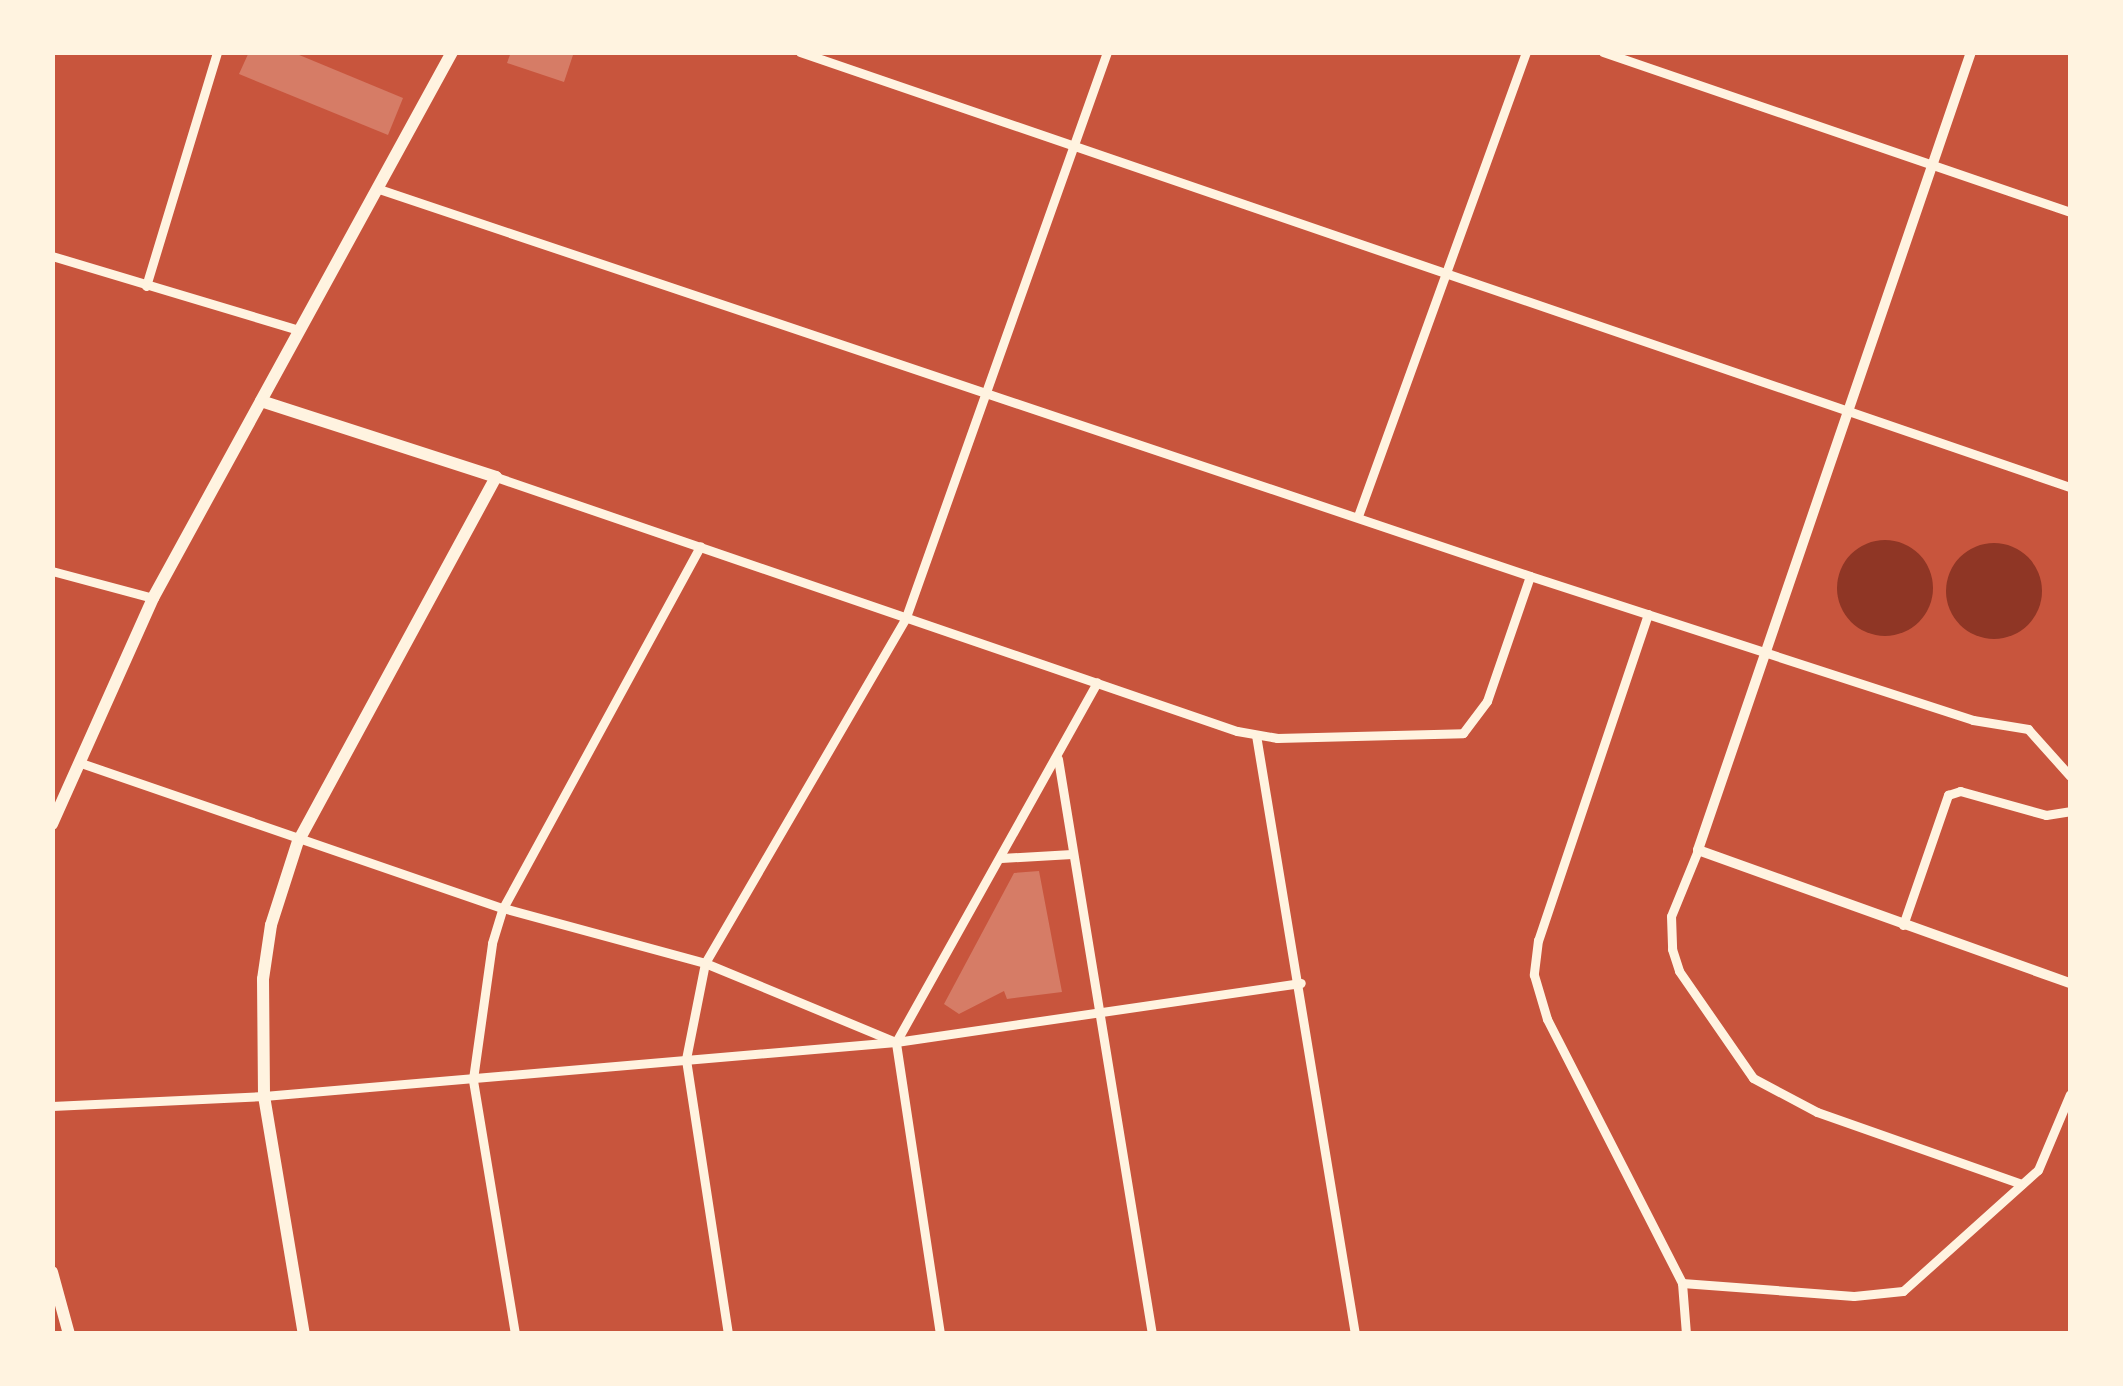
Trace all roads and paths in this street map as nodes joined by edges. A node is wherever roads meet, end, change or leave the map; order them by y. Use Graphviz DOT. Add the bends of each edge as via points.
graph roads {
  1 [pos="217,52"];
  2 [pos="452,52"];
  3 [pos="800,52"];
  4 [pos="1106,52"];
  5 [pos="1526,52"];
  6 [pos="1603,52"];
  7 [pos="1971,52"];
  8 [pos="1075,147"];
  9 [pos="1932,167"];
  10 [pos="376,188"];
  11 [pos="2070,212"];
  12 [pos="52,256"];
  13 [pos="1450,274"];
  14 [pos="146,286"];
  15 [pos="298,330"];
  16 [pos="988,394"];
  17 [pos="260,401"];
  18 [pos="1846,414"];
  19 [pos="496,476"];
  20 [pos="2070,487"];
  21 [pos="1358,516"];
  22 [pos="700,546"];
  23 [pos="52,571"];
  24 [pos="1530,576"];
  25 [pos="153,598"];
  26 [pos="1648,614"];
  27 [pos="906,617"];
  28 [pos="1768,651"];
  29 [pos="1097,682"];
  30 [pos="1256,736"];
  31 [pos="1058,757"];
  32 [pos="78,762"];
  33 [pos="2070,776"];
  34 [pos="2070,812"];
  35 [pos="52,824"];
  36 [pos="298,841"];
  37 [pos="1698,850"];
  38 [pos="1072,854"];
  39 [pos="1001,858"];
  40 [pos="503,908"];
  41 [pos="1903,925"];
  42 [pos="705,963"];
  43 [pos="1301,983"];
  44 [pos="2070,983"];
  45 [pos="1096,1009"];
  46 [pos="896,1042"];
  47 [pos="686,1059"];
  48 [pos="473,1078"];
  49 [pos="2070,1094"];
  50 [pos="264,1096"];
  51 [pos="52,1106"];
  52 [pos="2022,1184"];
  53 [pos="52,1272"];
  54 [pos="1682,1283"];
  55 [pos="69,1334"];
  56 [pos="304,1334"];
  57 [pos="515,1334"];
  58 [pos="728,1334"];
  59 [pos="940,1334"];
  60 [pos="1152,1334"];
  61 [pos="1355,1334"];
  62 [pos="1686,1334"];
  1 -- 14 [label="street"];
  2 -- 10 [label="main road"];
  3 -- 8 [label="street"];
  4 -- 8 [label="street"];
  5 -- 13 [label="street"];
  6 -- 9 [label="street"];
  7 -- 9 [label="street"];
  8 -- 13 [label="street"];
  8 -- 16 [label="street"];
  9 -- 11 [label="street"];
  9 -- 18 [label="street"];
  10 -- 15 [label="main road"];
  10 -- 16 [label="street"];
  12 -- 14 [label="street"];
  13 -- 18 [label="street"];
  13 -- 21 [label="street"];
  14 -- 15 [label="street"];
  15 -- 17 [label="main road"];
  16 -- 21 [label="street"];
  16 -- 27 [label="street"];
  17 -- 19 [label="main road"];
  17 -- 25 [label="main road"];
  18 -- 20 [label="street"];
  18 -- 28 [label="street"];
  19 -- 22 [label="street"];
  19 -- 36 [label="main road"];
  21 -- 24 [label="street"];
  22 -- 27 [label="street"];
  22 -- 40 [label="street"];
  23 -- 25 [label="street"];
  24 -- 26 [label="street"];
  24 -- 30 [label="street" via="1487,701 1464,732 1430,738"];
  25 -- 32 [label="main road"];
  26 -- 28 [label="street"];
  26 -- 54 [label="street" via="1538,940 1534,975 1547,1019"];
  27 -- 29 [label="street"];
  27 -- 42 [label="street"];
  28 -- 33 [label="street" via="1973,720 2028,729"];
  28 -- 37 [label="street"];
  29 -- 30 [label="street"];
  29 -- 31 [label="street"];
  30 -- 43 [label="street"];
  31 -- 38 [label="street"];
  31 -- 39 [label="street"];
  32 -- 35 [label="main road"];
  32 -- 36 [label="street"];
  34 -- 41 [label="street" via="2046,815 1960,791 1948,795"];
  36 -- 40 [label="street"];
  36 -- 50 [label="main road" via="285,867 263,979"];
  37 -- 41 [label="street"];
  37 -- 52 [label="street" via="1671,916 1672,949 1679,971 1753,1078 1787,1100"];
  38 -- 39 [label="street"];
  38 -- 45 [label="street"];
  39 -- 46 [label="street"];
  40 -- 42 [label="street"];
  40 -- 48 [label="street"];
  41 -- 44 [label="street"];
  42 -- 46 [label="street"];
  42 -- 47 [label="street"];
  43 -- 45 [label="street"];
  43 -- 61 [label="street"];
  45 -- 46 [label="street"];
  45 -- 60 [label="street"];
  46 -- 47 [label="street"];
  46 -- 59 [label="street"];
  47 -- 48 [label="street"];
  47 -- 58 [label="street"];
  48 -- 50 [label="street"];
  48 -- 57 [label="street"];
  49 -- 52 [label="street" via="2046,1156"];
  50 -- 51 [label="street"];
  50 -- 56 [label="main road"];
  52 -- 54 [label="street" via="1903,1291 1854,1296"];
  53 -- 55 [label="main road"];
  54 -- 62 [label="street"];
}
